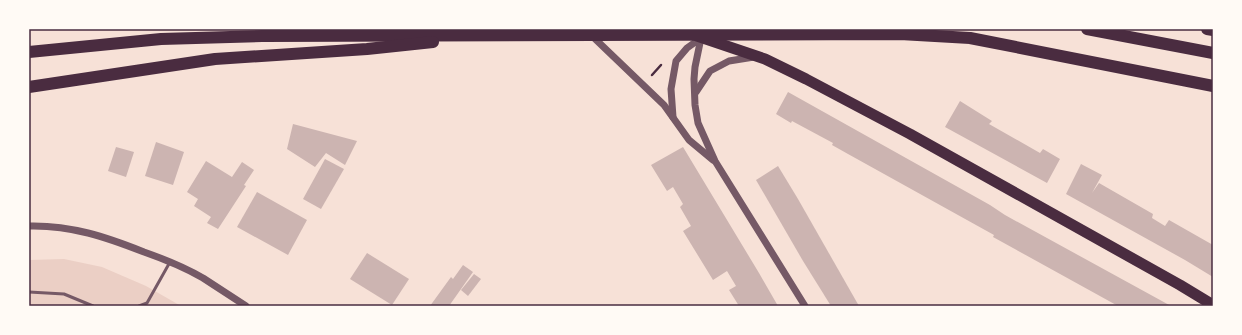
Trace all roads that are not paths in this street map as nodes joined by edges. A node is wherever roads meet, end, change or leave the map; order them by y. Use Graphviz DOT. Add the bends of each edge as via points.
graph roads {
  1 [pos="585,29"];
  2 [pos="653,29"];
  3 [pos="676,29"];
  4 [pos="1087,29"];
  5 [pos="1207,29"];
  6 [pos="1213,30"];
  7 [pos="480,36"];
  8 [pos="701,38"];
  9 [pos="29,52"];
  10 [pos="1213,53"];
  11 [pos="757,56"];
  12 [pos="1213,86"];
  13 [pos="29,87"];
  14 [pos="696,92"];
  15 [pos="673,117"];
  16 [pos="715,161"];
  17 [pos="29,226"];
  18 [pos="170,262"];
  19 [pos="29,292"];
  20 [pos="1213,305"];
  21 [pos="93,306"];
  22 [pos="139,306"];
  23 [pos="246,306"];
  24 [pos="805,306"];
  1 -- 15 [label="street" via="648,89"];
  2 -- 8 [label="highway"];
  3 -- 8 [label="highway"];
  4 -- 10 [label="highway"];
  5 -- 6 [label="highway"];
  7 -- 9 [label="highway" via="161,39"];
  7 -- 12 [label="highway" via="900,34 970,38"];
  7 -- 13 [label="highway" via="366,49 215,59"];
  8 -- 11 [label="highway"];
  8 -- 14 [label="street" via="695,67"];
  8 -- 15 [label="street" via="676,61 671,89"];
  11 -- 14 [label="street" via="729,61 710,71"];
  11 -- 20 [label="highway" via="910,134"];
  14 -- 16 [label="street" via="698,123"];
  15 -- 16 [label="street" via="689,140"];
  16 -- 24 [label="street"];
  17 -- 18 [label="street" via="72,229 109,238"];
  18 -- 22 [label="lane" via="147,303"];
  18 -- 23 [label="street" via="202,278"];
  19 -- 21 [label="lane" via="64,294"];
}
